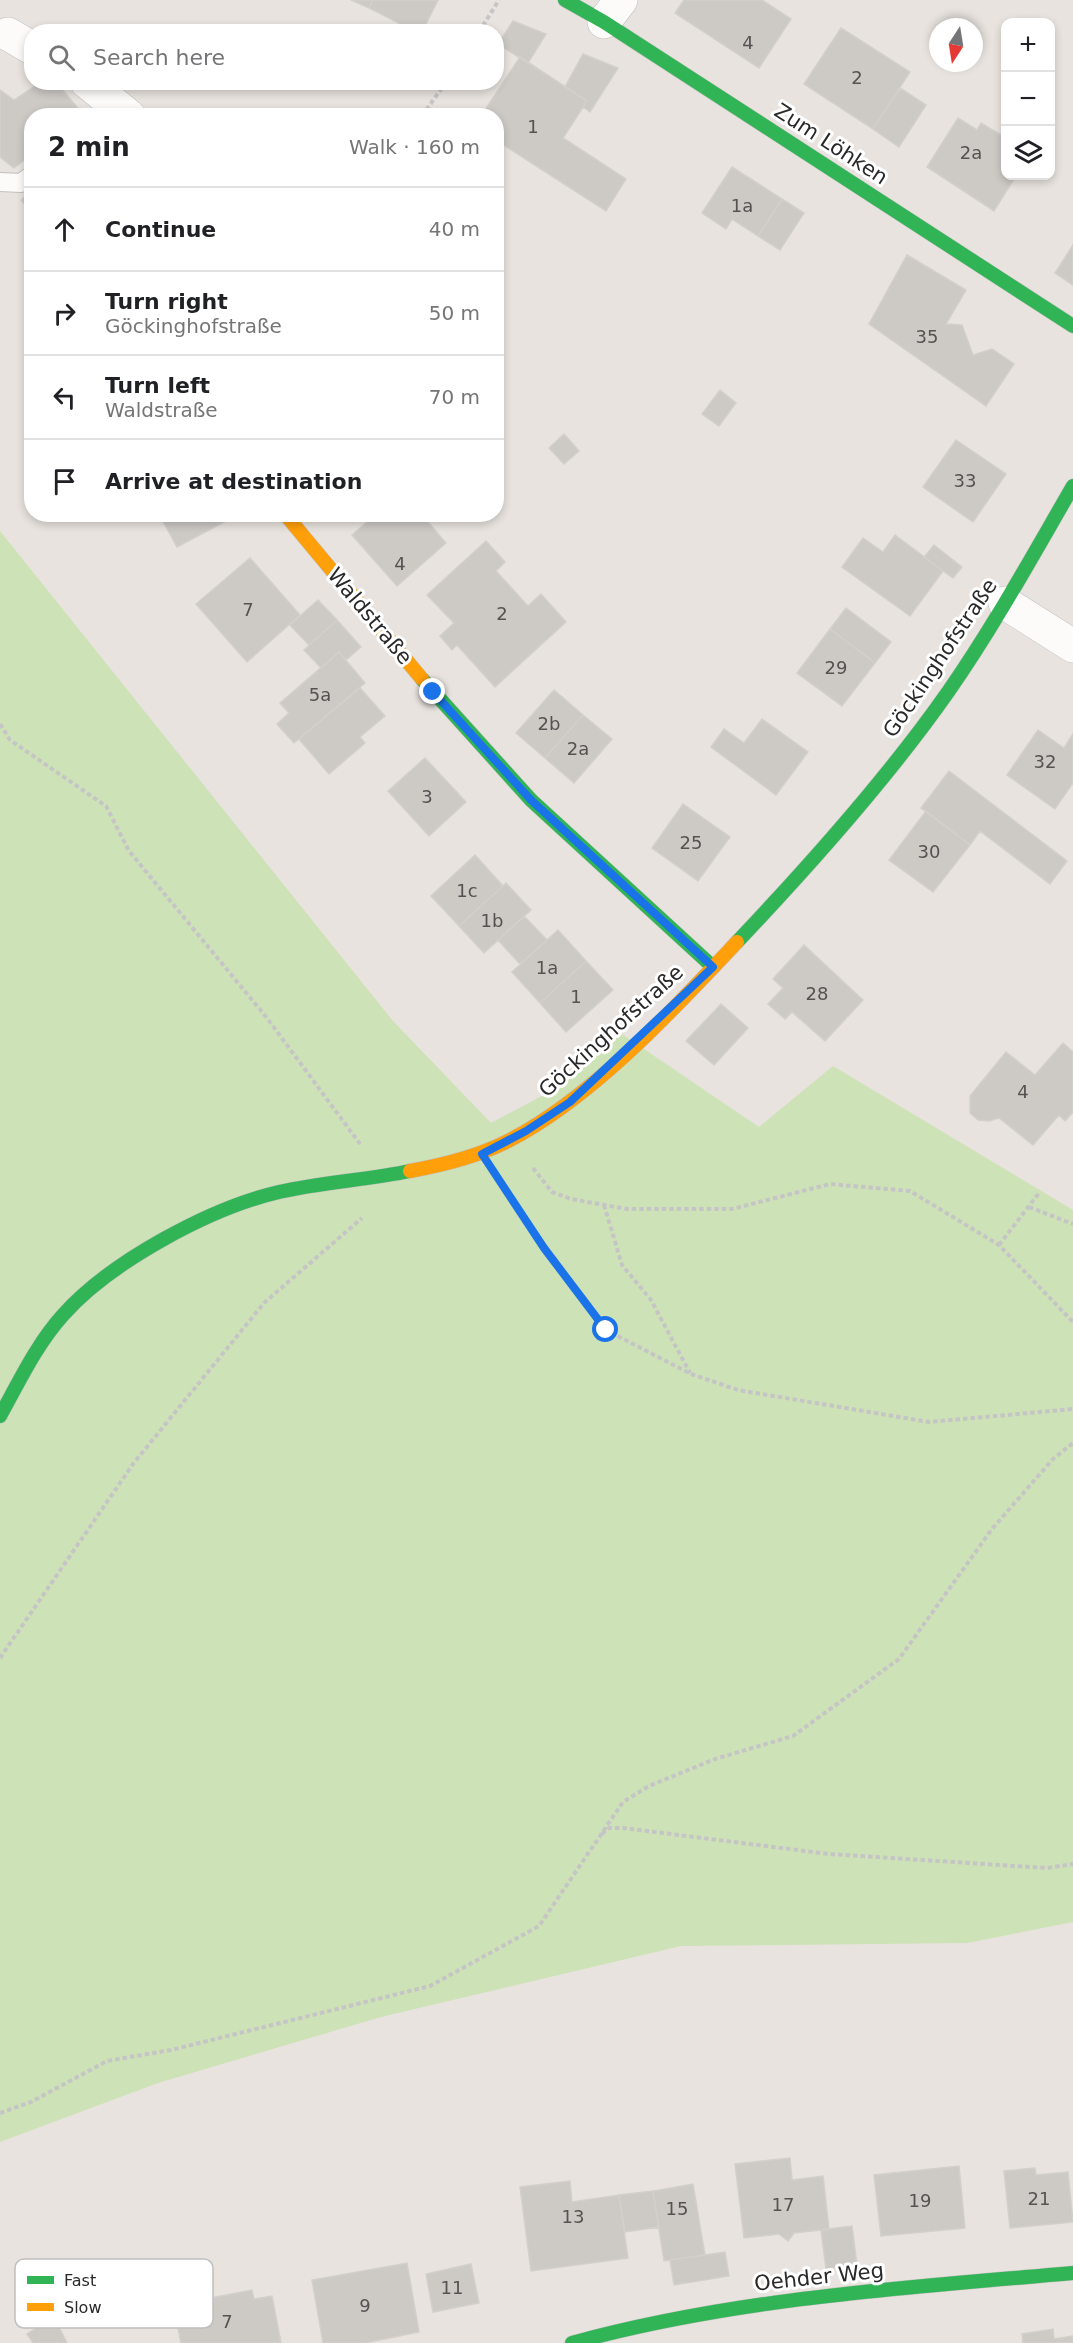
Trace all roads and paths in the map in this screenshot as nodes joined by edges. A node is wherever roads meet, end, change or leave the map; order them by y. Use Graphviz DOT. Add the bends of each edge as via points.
graph roads {
  1 [pos="499,0"];
  2 [pos="565,0"];
  3 [pos="612,11"];
  4 [pos="484,24"];
  5 [pos="96,90"];
  6 [pos="440,90"];
  7 [pos="116,108"];
  8 [pos="428,108"];
  9 [pos="24,181"];
  10 [pos="0,182"];
  11 [pos="1073,326"];
  12 [pos="1073,486"];
  13 [pos="292,522"];
  14 [pos="1005,603"];
  15 [pos="1073,646"];
  16 [pos="0,724"];
  17 [pos="713,967"];
  18 [pos="482,1154"];
  19 [pos="383,1176"];
  20 [pos="552,1192"];
  21 [pos="1039,1193"];
  22 [pos="604,1205"];
  23 [pos="1029,1207"];
  24 [pos="372,1214"];
  25 [pos="1073,1224"];
  26 [pos="999,1245"];
  27 [pos="1073,1322"];
  28 [pos="691,1374"];
  29 [pos="1073,1409"];
  30 [pos="0,1416"];
  31 [pos="1073,1443"];
  32 [pos="0,1658"];
  33 [pos="597,1838"];
  34 [pos="1073,1864"];
  35 [pos="0,2113"];
  36 [pos="1073,2273"];
  37 [pos="572,2343"];
  1 -- 4 [label="path"];
  2 -- 3 [label="street, Zum Löhken"];
  3 -- 11 [label="street, Zum Löhken"];
  5 -- 7 [label="street"];
  6 -- 8 [label="path"];
  9 -- 10 [label="lane"];
  12 -- 14 [label="street, Göckinghofstraße"];
  13 -- 17 [label="street, Waldstraße" via="447,709 531,800"];
  14 -- 15 [label="street"];
  14 -- 17 [label="street, Göckinghofstraße" via="928,720 819,852"];
  16 -- 19 [label="path" via="10,740 106,806 129,851 267,1018"];
  17 -- 18 [label="street, Göckinghofstraße" via="570,1102"];
  18 -- 19 [label="street, Göckinghofstraße" via="433,1168"];
  18 -- 28 [label="path" via="544,1248 606,1330"];
  19 -- 30 [label="street, Göckinghofstraße" via="268,1195 205,1221 119,1267 84,1293 60,1318"];
  20 -- 22 [label="path"];
  21 -- 23 [label="path"];
  22 -- 26 [label="path" via="627,1209 732,1209 830,1184 910,1191"];
  22 -- 28 [label="path" via="622,1265 651,1300"];
  23 -- 25 [label="path"];
  23 -- 26 [label="path"];
  24 -- 32 [label="path" via="361,1219 264,1303 133,1464"];
  26 -- 27 [label="path"];
  28 -- 29 [label="path" via="738,1390 929,1422"];
  31 -- 33 [label="path" via="1053,1459 992,1529 898,1659 793,1736 715,1759 649,1786 623,1802"];
  33 -- 34 [label="path" via="609,1828 623,1828 829,1854 1047,1868"];
  33 -- 35 [label="path" via="539,1926 430,1986 171,2050 107,2061 31,2102"];
  36 -- 37 [label="street, Oehder Weg" via="761,2302"];
}
